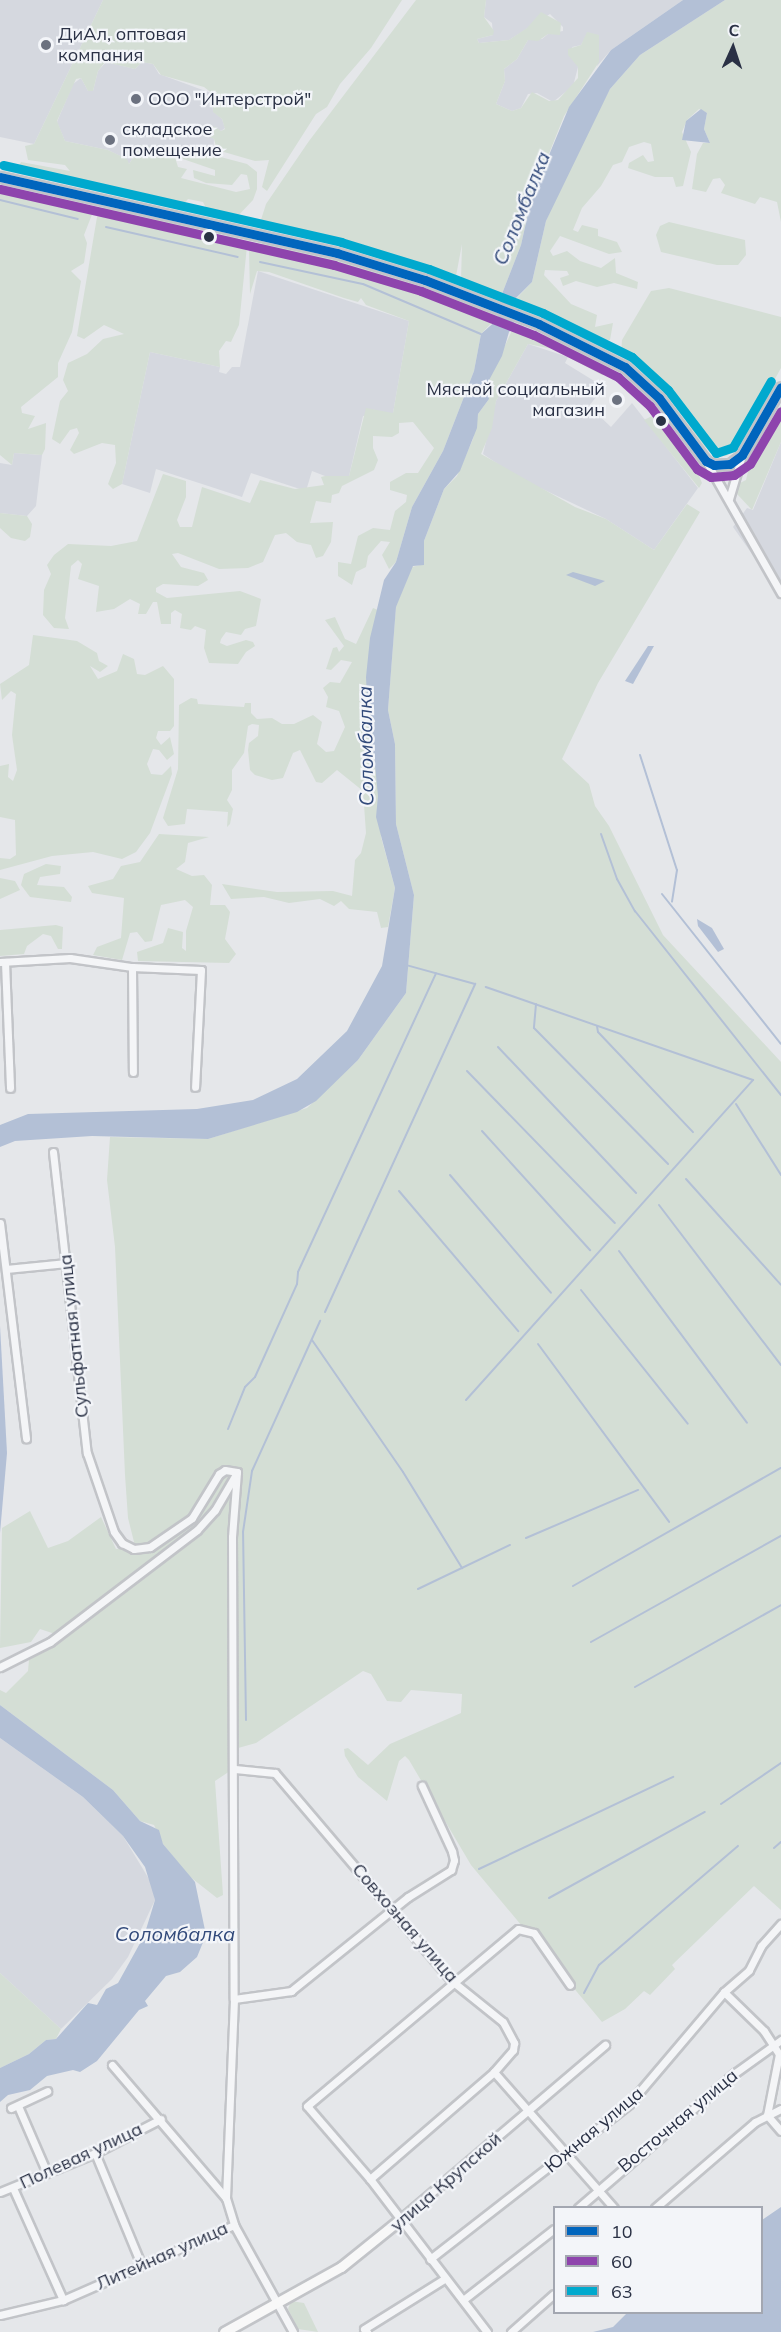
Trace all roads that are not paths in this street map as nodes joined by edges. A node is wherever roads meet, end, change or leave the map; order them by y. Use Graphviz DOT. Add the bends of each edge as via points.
graph roads {
  1 [pos="0,177"];
  2 [pos="781,387"];
  3 [pos="742,455"];
  4 [pos="706,461"];
  5 [pos="729,499"];
  6 [pos="781,593"];
  7 [pos="3,962"];
  8 [pos="132,967"];
  9 [pos="133,1072"];
  10 [pos="10,1088"];
  11 [pos="195,1088"];
  12 [pos="53,1152"];
  13 [pos="0,1222"];
  14 [pos="67,1263"];
  15 [pos="6,1269"];
  16 [pos="26,1438"];
  17 [pos="237,1472"];
  18 [pos="0,1667"];
  19 [pos="235,1769"];
  20 [pos="422,1786"];
  21 [pos="394,1911"];
  22 [pos="781,1924"];
  23 [pos="452,1981"];
  24 [pos="570,1985"];
  25 [pos="724,1992"];
  26 [pos="234,1999"];
  27 [pos="777,2041"];
  28 [pos="605,2045"];
  29 [pos="112,2065"];
  30 [pos="494,2072"];
  31 [pos="47,2091"];
  32 [pos="781,2109"];
  33 [pos="527,2111"];
  34 [pos="767,2115"];
  35 [pos="161,2119"];
  36 [pos="781,2131"];
  37 [pos="95,2153"];
  38 [pos="565,2156"];
  39 [pos="47,2173"];
  40 [pos="370,2179"];
  41 [pos="13,2188"];
  42 [pos="598,2190"];
  43 [pos="0,2192"];
  44 [pos="226,2198"];
  45 [pos="581,2206"];
  46 [pos="612,2206"];
  47 [pos="657,2206"];
  48 [pos="398,2221"];
  49 [pos="234,2225"];
  50 [pos="553,2231"];
  51 [pos="430,2259"];
  52 [pos="141,2264"];
  53 [pos="444,2279"];
  54 [pos="553,2296"];
  55 [pos="63,2300"];
  56 [pos="463,2300"];
  57 [pos="277,2306"];
  58 [pos="0,2315"];
  59 [pos="224,2332"];
  60 [pos="293,2332"];
  61 [pos="367,2332"];
  62 [pos="487,2332"];
  63 [pos="511,2332"];
  1 -- 4 [label="main road" via="337,253 477,299 626,367 659,398"];
  2 -- 3 [label="main road"];
  3 -- 4 [label="main road" via="730,464"];
  3 -- 5 [label="street"];
  4 -- 5 [label="street"];
  5 -- 6 [label="street"];
  7 -- 8 [label="street" via="70,958"];
  7 -- 10 [label="street"];
  8 -- 9 [label="street"];
  8 -- 11 [label="street" via="201,970"];
  12 -- 14 [label="street, Сульфатная улица"];
  13 -- 15 [label="street"];
  14 -- 15 [label="street"];
  14 -- 17 [label="street, Сульфатная улица" via="87,1453 108,1516 122,1543 134,1549 150,1547 192,1518 219,1474 225,1470"];
  15 -- 16 [label="street"];
  17 -- 18 [label="street" via="215,1510 197,1530 50,1642"];
  17 -- 19 [label="street" via="232,1537"];
  19 -- 21 [label="street, Совхозная улица" via="276,1773"];
  19 -- 26 [label="street"];
  20 -- 21 [label="street" via="452,1851 453,1865"];
  21 -- 23 [label="street, Совхозная улица"];
  21 -- 26 [label="street" via="285,1994"];
  22 -- 25 [label="street, Южная улица" via="761,1946 749,1970"];
  23 -- 24 [label="street" via="522,1928 534,1933"];
  23 -- 30 [label="street, Совхозная улица" via="494,2012 512,2038 513,2050"];
  23 -- 40 [label="street" via="307,2106"];
  25 -- 27 [label="street"];
  25 -- 38 [label="street, Южная улица" via="629,2104"];
  26 -- 44 [label="street"];
  27 -- 34 [label="street" via="779,2054"];
  27 -- 42 [label="street, Восточная улица"];
  28 -- 33 [label="street, улица Крупской"];
  29 -- 35 [label="street, Литейная улица"];
  30 -- 33 [label="street"];
  30 -- 40 [label="street, Совхозная улица"];
  31 -- 39 [label="street" via="14,2107"];
  32 -- 34 [label="street"];
  33 -- 38 [label="street"];
  33 -- 48 [label="street, улица Крупской"];
  34 -- 36 [label="street"];
  34 -- 47 [label="street"];
  35 -- 37 [label="street, Полевая улица"];
  35 -- 44 [label="street, Литейная улица"];
  37 -- 39 [label="street, Полевая улица"];
  37 -- 52 [label="street"];
  38 -- 42 [label="street"];
  38 -- 51 [label="street, Южная улица"];
  39 -- 41 [label="street, Полевая улица"];
  40 -- 48 [label="street"];
  41 -- 43 [label="street, Полевая улица"];
  41 -- 55 [label="street"];
  42 -- 45 [label="street, Восточная улица"];
  42 -- 46 [label="street"];
  44 -- 49 [label="street, Литейная улица"];
  48 -- 51 [label="street"];
  48 -- 57 [label="main road, улица Крупской" via="341,2267"];
  49 -- 52 [label="street, Литейная улица"];
  49 -- 57 [label="street"];
  50 -- 56 [label="street"];
  51 -- 53 [label="street"];
  52 -- 55 [label="street, Литейная улица"];
  53 -- 56 [label="street"];
  53 -- 61 [label="street" via="364,2329"];
  54 -- 63 [label="street"];
  55 -- 58 [label="street, Литейная улица"];
  56 -- 62 [label="street"];
  57 -- 59 [label="main road, улица Крупской"];
  57 -- 60 [label="street"];
}
